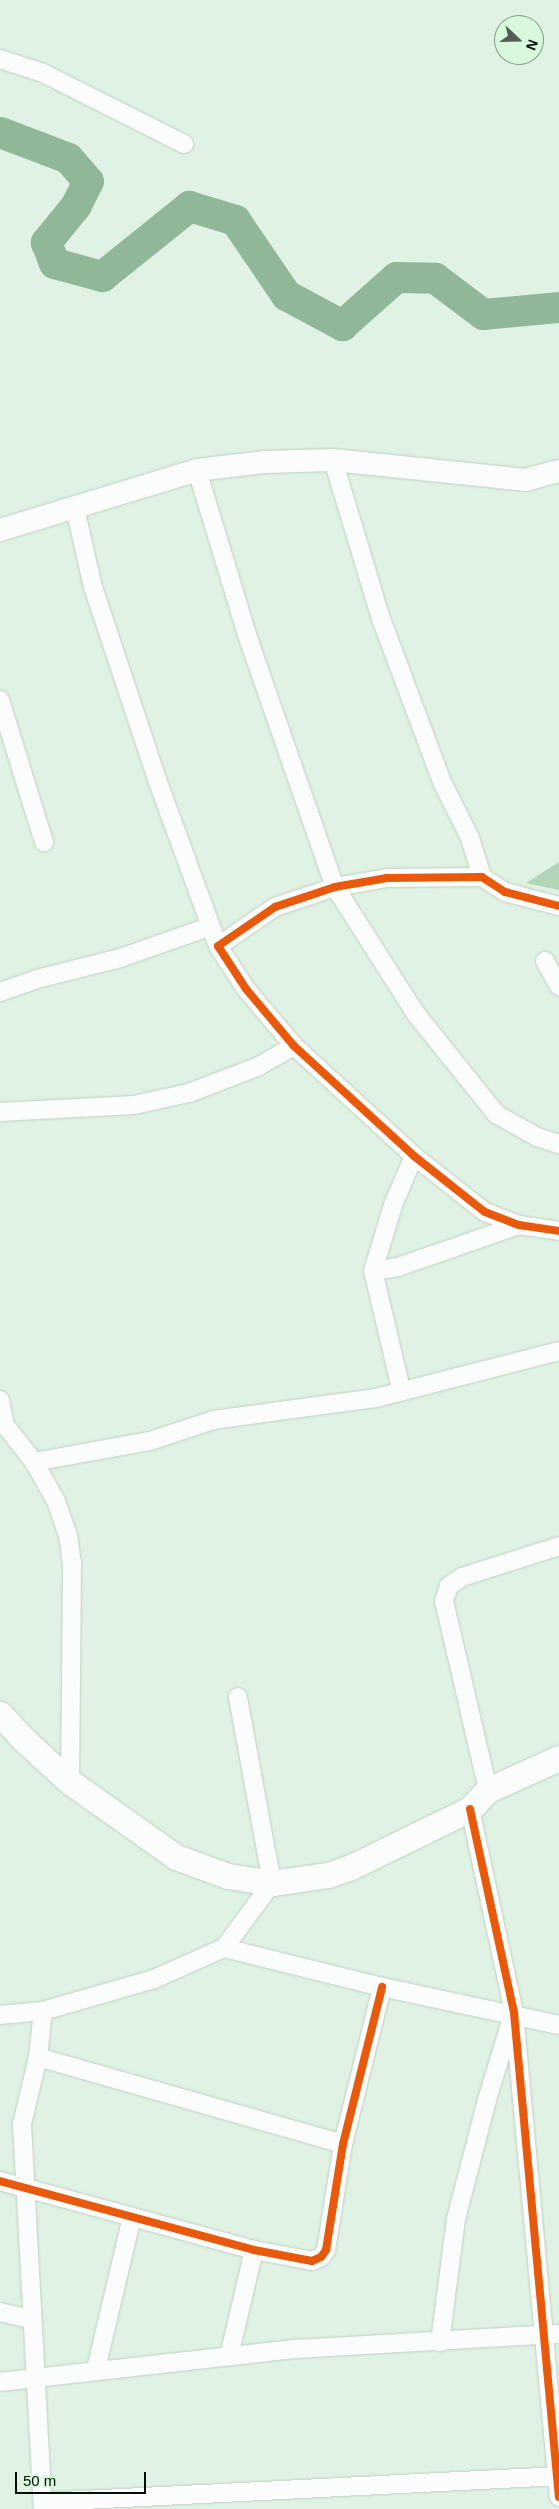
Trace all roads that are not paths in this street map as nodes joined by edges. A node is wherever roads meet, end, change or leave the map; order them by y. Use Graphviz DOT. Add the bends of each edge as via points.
graph roads {
  1 [pos="0,59"];
  2 [pos="184,144"];
  3 [pos="333,460"];
  4 [pos="196,470"];
  5 [pos="559,471"];
  6 [pos="75,508"];
  7 [pos="0,530"];
  8 [pos="0,700"];
  9 [pos="44,842"];
  10 [pos="482,877"];
  11 [pos="335,887"];
  12 [pos="559,906"];
  13 [pos="209,927"];
  14 [pos="218,946"];
  15 [pos="544,960"];
  16 [pos="559,986"];
  17 [pos="0,992"];
  18 [pos="294,1046"];
  19 [pos="0,1112"];
  20 [pos="559,1144"];
  21 [pos="414,1156"];
  22 [pos="519,1225"];
  23 [pos="559,1231"];
  24 [pos="373,1270"];
  25 [pos="559,1351"];
  26 [pos="401,1390"];
  27 [pos="0,1400"];
  28 [pos="34,1462"];
  29 [pos="559,1546"];
  30 [pos="238,1697"];
  31 [pos="0,1714"];
  32 [pos="559,1758"];
  33 [pos="70,1782"];
  34 [pos="488,1790"];
  35 [pos="470,1809"];
  36 [pos="272,1883"];
  37 [pos="224,1948"];
  38 [pos="382,1987"];
  39 [pos="43,2011"];
  40 [pos="514,2013"];
  41 [pos="0,2015"];
  42 [pos="559,2025"];
  43 [pos="38,2057"];
  44 [pos="343,2144"];
  45 [pos="0,2181"];
  46 [pos="23,2187"];
  47 [pos="132,2217"];
  48 [pos="254,2250"];
  49 [pos="0,2312"];
  50 [pos="31,2319"];
  51 [pos="552,2334"];
  52 [pos="440,2342"];
  53 [pos="229,2356"];
  54 [pos="96,2369"];
  55 [pos="36,2377"];
  56 [pos="0,2382"];
  57 [pos="558,2476"];
  58 [pos="559,2497"];
  59 [pos="43,2506"];
  1 -- 2 [label="street" via="43,73"];
  3 -- 4 [label="street" via="264,462"];
  3 -- 5 [label="street" via="525,480"];
  3 -- 10 [label="street" via="380,616 442,782 470,838"];
  4 -- 6 [label="street"];
  4 -- 11 [label="street" via="247,635"];
  6 -- 7 [label="street"];
  6 -- 13 [label="street" via="93,587"];
  8 -- 9 [label="street"];
  10 -- 11 [label="street" via="387,878"];
  10 -- 12 [label="street" via="505,892"];
  11 -- 14 [label="street" via="275,907"];
  11 -- 20 [label="street" via="416,1014 496,1114 537,1137"];
  13 -- 14 [label="street"];
  13 -- 17 [label="street" via="120,958 36,979"];
  14 -- 18 [label="street" via="246,989"];
  15 -- 16 [label="street"];
  18 -- 19 [label="street" via="257,1067 189,1093 134,1106"];
  18 -- 21 [label="street"];
  21 -- 22 [label="street" via="485,1212"];
  21 -- 24 [label="street" via="393,1205"];
  22 -- 23 [label="street"];
  22 -- 24 [label="street" via="398,1267"];
  24 -- 26 [label="street"];
  25 -- 26 [label="street"];
  26 -- 28 [label="street" via="376,1398 213,1420 150,1441"];
  27 -- 28 [label="street" via="5,1425"];
  28 -- 33 [label="street" via="56,1501 68,1535 72,1562"];
  29 -- 34 [label="street" via="462,1577 449,1586 444,1601"];
  30 -- 36 [label="street"];
  31 -- 33 [label="main road"];
  32 -- 34 [label="main road"];
  33 -- 36 [label="main road" via="176,1857 228,1876"];
  34 -- 35 [label="main road"];
  35 -- 36 [label="main road" via="352,1868"];
  35 -- 40 [label="street"];
  36 -- 37 [label="street"];
  37 -- 38 [label="street"];
  37 -- 39 [label="street" via="154,1980"];
  38 -- 40 [label="street"];
  38 -- 44 [label="street"];
  39 -- 41 [label="street"];
  39 -- 43 [label="street"];
  40 -- 42 [label="street"];
  40 -- 51 [label="street"];
  40 -- 52 [label="street" via="486,2100 456,2219"];
  43 -- 44 [label="street"];
  43 -- 46 [label="street" via="22,2124"];
  44 -- 48 [label="street" via="326,2250 321,2257 312,2261"];
  45 -- 46 [label="street"];
  46 -- 47 [label="street"];
  46 -- 50 [label="street"];
  47 -- 48 [label="street"];
  47 -- 54 [label="street"];
  48 -- 53 [label="street"];
  49 -- 50 [label="street"];
  50 -- 55 [label="street"];
  51 -- 52 [label="street"];
  51 -- 57 [label="street"];
  52 -- 53 [label="street" via="296,2349"];
  53 -- 54 [label="street"];
  54 -- 55 [label="street"];
  55 -- 56 [label="street"];
  55 -- 59 [label="street"];
  57 -- 58 [label="street"];
  57 -- 59 [label="street"];
}
